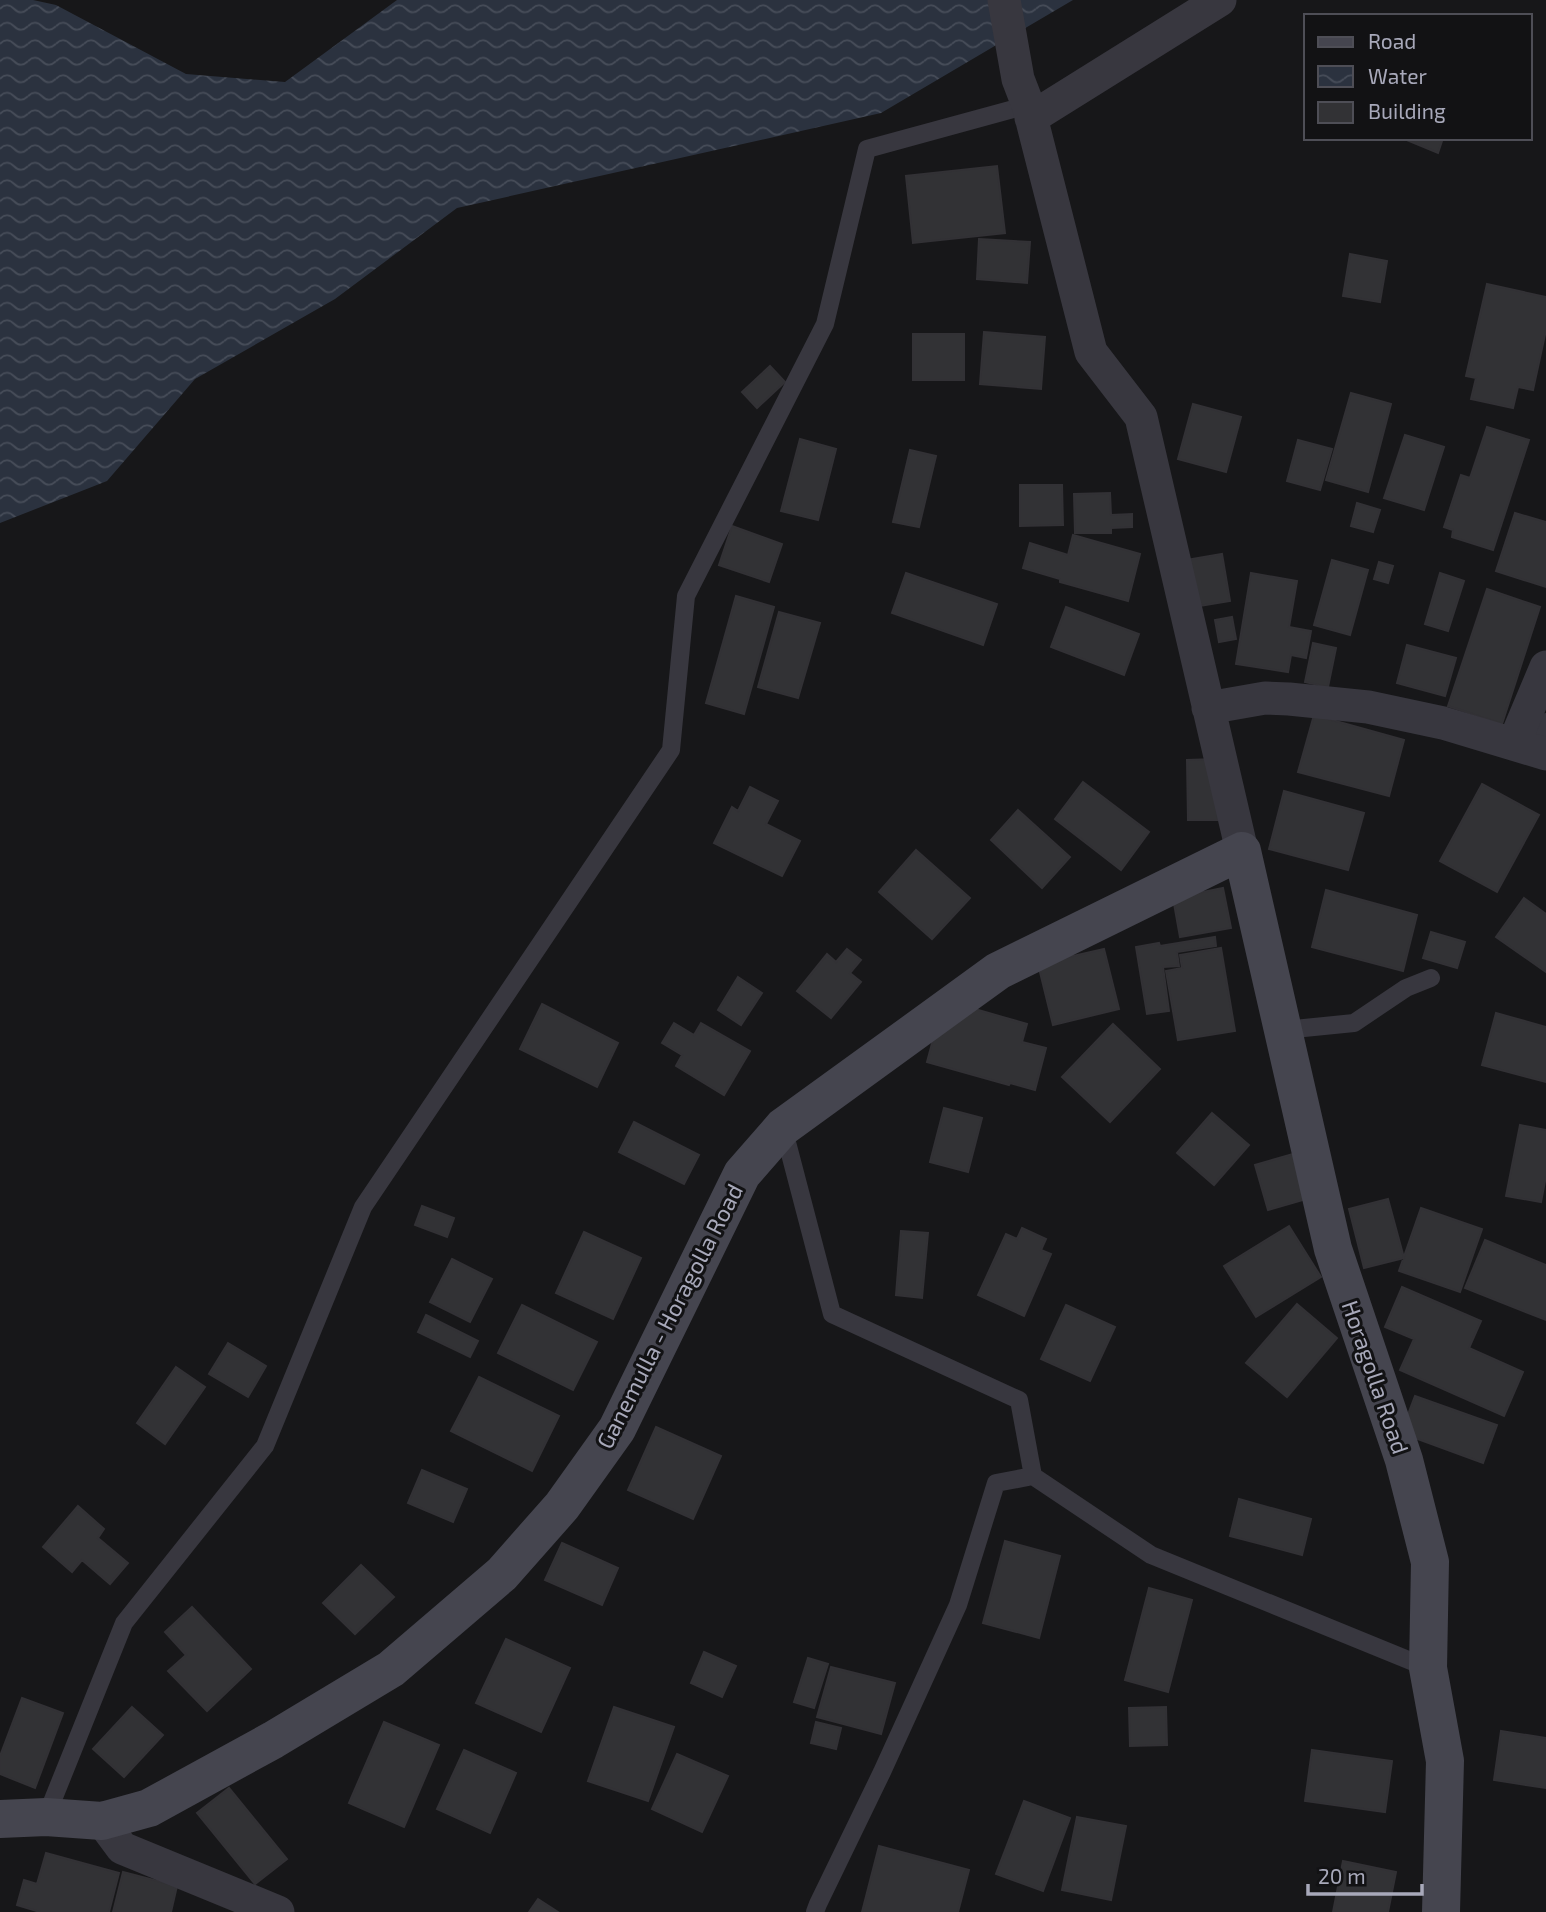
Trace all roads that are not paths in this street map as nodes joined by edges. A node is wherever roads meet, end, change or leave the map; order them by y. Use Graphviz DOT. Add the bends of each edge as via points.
graph roads {
  1 [pos="1004,0"];
  2 [pos="1220,0"];
  3 [pos="1026,101"];
  4 [pos="1546,667"];
  5 [pos="1208,708"];
  6 [pos="1534,742"];
  7 [pos="1242,850"];
  8 [pos="1431,978"];
  9 [pos="1284,1030"];
  10 [pos="783,1128"];
  11 [pos="1033,1476"];
  12 [pos="1428,1668"];
  13 [pos="46,1817"];
  14 [pos="0,1819"];
  15 [pos="102,1822"];
  16 [pos="278,1912"];
  17 [pos="815,1912"];
  18 [pos="1441,1912"];
  1 -- 3 [label="street"];
  2 -- 3 [label="street"];
  3 -- 5 [label="street" via="1091,352 1141,417"];
  3 -- 13 [label="lane" via="867,149 825,324 685,596 671,750 363,1207 265,1446 124,1623"];
  4 -- 6 [label="street"];
  5 -- 6 [label="street" via="1265,698 1368,707"];
  5 -- 7 [label="street"];
  7 -- 9 [label="street, Horagolla Road"];
  7 -- 10 [label="street, Ganemulla - Horagolla Road" via="998,971"];
  8 -- 9 [label="lane" via="1406,988 1354,1023"];
  9 -- 12 [label="street, Horagolla Road" via="1333,1249 1404,1460 1430,1562"];
  10 -- 11 [label="lane" via="832,1314 1019,1400"];
  10 -- 15 [label="street, Ganemulla - Horagolla Road" via="742,1174 617,1429 562,1506 502,1574 391,1669 149,1808"];
  11 -- 12 [label="lane" via="1151,1555"];
  11 -- 17 [label="lane" via="996,1483 958,1605"];
  12 -- 18 [label="street, Horagolla Road" via="1444,1761"];
  13 -- 14 [label="street, Ganemulla - Horagolla Road"];
  13 -- 15 [label="street, Ganemulla - Horagolla Road"];
  15 -- 16 [label="street" via="122,1848"];
}
